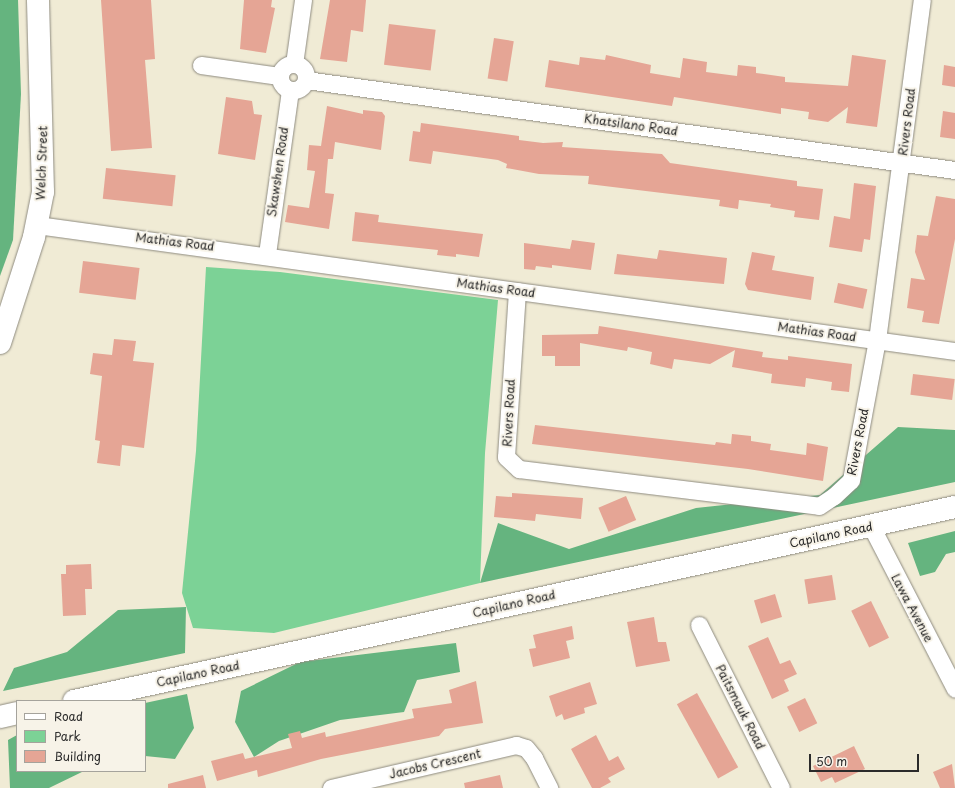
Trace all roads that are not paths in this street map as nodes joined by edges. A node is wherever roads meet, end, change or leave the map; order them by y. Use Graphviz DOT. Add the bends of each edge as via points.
graph roads {
  1 [pos="38,0"];
  2 [pos="303,0"];
  3 [pos="922,0"];
  4 [pos="294,64"];
  5 [pos="201,65"];
  6 [pos="279,76"];
  7 [pos="306,80"];
  8 [pos="290,91"];
  9 [pos="902,163"];
  10 [pos="955,170"];
  11 [pos="37,224"];
  12 [pos="267,254"];
  13 [pos="518,291"];
  14 [pos="877,340"];
  15 [pos="0,343"];
  16 [pos="955,351"];
  17 [pos="955,507"];
  18 [pos="871,526"];
  19 [pos="699,625"];
  20 [pos="955,689"];
  21 [pos="79,700"];
  22 [pos="16,714"];
  23 [pos="0,717"];
  24 [pos="331,788"];
  25 [pos="549,788"];
  26 [pos="781,788"];
  1 -- 11 [label="street, Welch Street" via="44,160"];
  2 -- 4 [label="street"];
  3 -- 9 [label="street, Rivers Road"];
  4 -- 6 [label="street" via="282,69"];
  4 -- 7 [label="street" via="303,69"];
  5 -- 6 [label="street"];
  6 -- 8 [label="street" via="282,86"];
  7 -- 8 [label="street" via="300,88"];
  7 -- 9 [label="street, Khatsilano Road"];
  8 -- 12 [label="street, Skawshen Road"];
  9 -- 10 [label="street, Khatsilano Road"];
  9 -- 14 [label="street, Rivers Road"];
  11 -- 12 [label="street, Mathias Road"];
  11 -- 15 [label="street, Welch Street"];
  12 -- 13 [label="street, Mathias Road"];
  13 -- 14 [label="street, Mathias Road"];
  13 -- 14 [label="street, Rivers Road" via="506,457 519,469 819,506 851,480"];
  14 -- 16 [label="street, Mathias Road"];
  17 -- 18 [label="street, Capilano Road"];
  18 -- 20 [label="street, Lawa Avenue"];
  18 -- 21 [label="street, Capilano Road"];
  19 -- 26 [label="street, Paitsmauk Road"];
  22 -- 23 [label="street"];
  24 -- 25 [label="street, Jacobs Crescent" via="516,745 526,748 534,758"];
}
